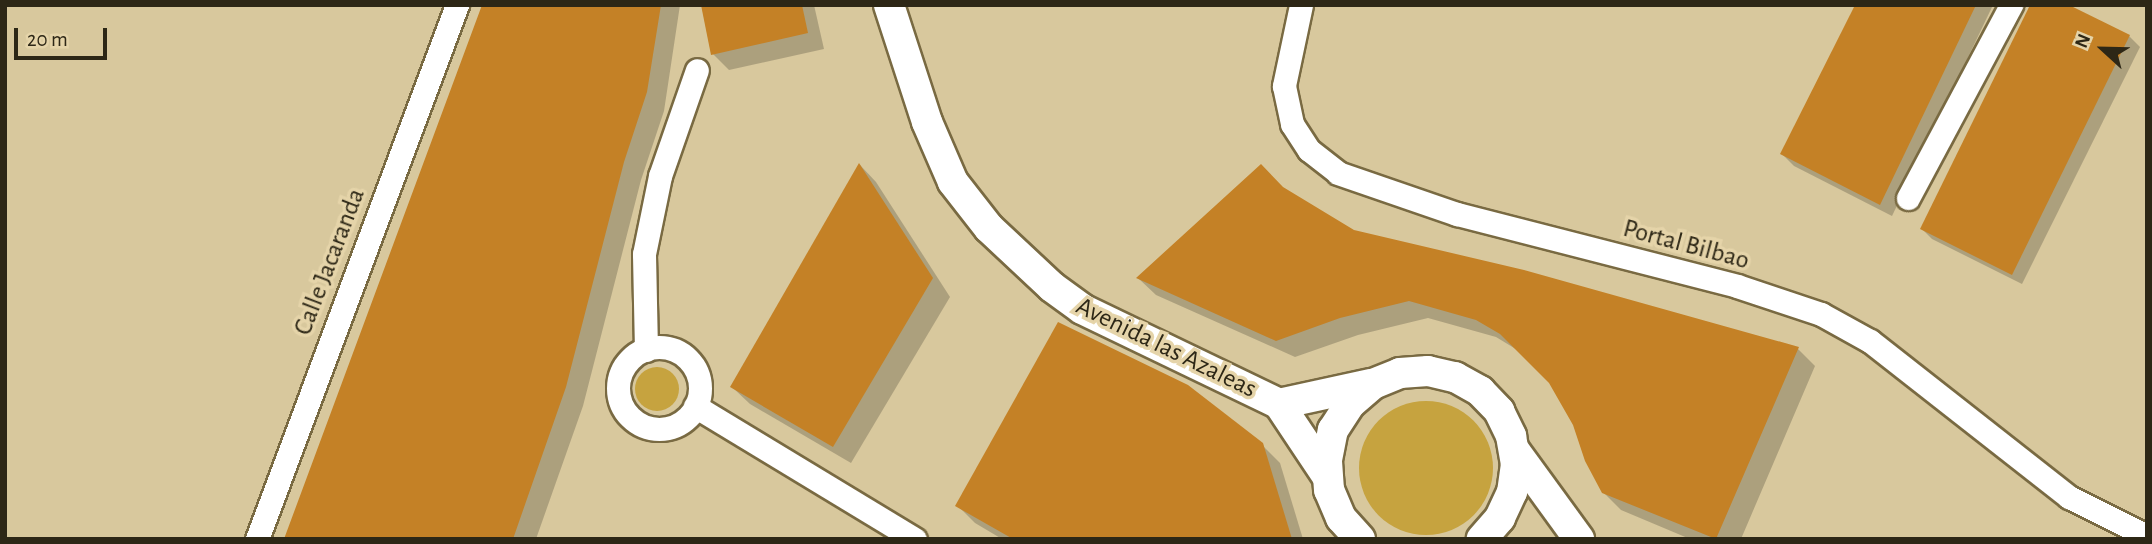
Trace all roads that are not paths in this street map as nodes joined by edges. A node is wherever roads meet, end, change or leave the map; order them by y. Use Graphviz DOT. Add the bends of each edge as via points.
graph roads {
  1 [pos="457,5"];
  2 [pos="889,5"];
  3 [pos="1301,5"];
  4 [pos="2011,5"];
  5 [pos="697,70"];
  6 [pos="1908,198"];
  7 [pos="646,350"];
  8 [pos="1373,384"];
  9 [pos="1279,404"];
  10 [pos="695,406"];
  11 [pos="1515,451"];
  12 [pos="1327,476"];
  13 [pos="1353,536"];
  14 [pos="2147,536"];
  15 [pos="257,539"];
  16 [pos="915,539"];
  17 [pos="1482,539"];
  18 [pos="1579,539"];
  1 -- 15 [label="street, Calle Jacaranda"];
  2 -- 9 [label="street, Avenida las Azaleas" via="942,158 964,199 989,228 1082,310"];
  3 -- 14 [label="street, Portal Bilbao" via="1284,86 1292,124 1310,150 1338,173 1457,214 1737,286 1831,318 1870,341 2069,497"];
  4 -- 6 [label="street"];
  5 -- 7 [label="street" via="660,176 644,254"];
  7 -- 10 [label="street" via="663,347 687,357 699,380"];
  7 -- 10 [label="street" via="621,373 619,393 626,412 648,428 662,429 687,418"];
  8 -- 9 [label="street, Avenida las Azaleas"];
  8 -- 11 [label="street, Avenida las Azaleas" via="1400,373 1428,371 1468,383 1499,411"];
  8 -- 12 [label="street" via="1350,404 1334,430 1328,445"];
  9 -- 12 [label="street, Avenida las Azaleas"];
  10 -- 16 [label="street"];
  11 -- 17 [label="street" via="1515,479 1508,506"];
  11 -- 18 [label="street"];
  12 -- 13 [label="street" via="1334,504"];
}
